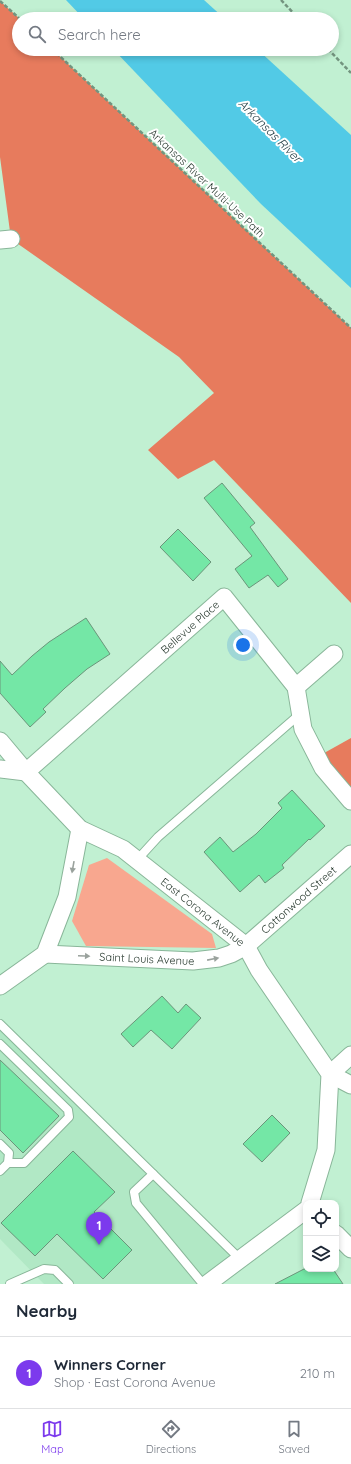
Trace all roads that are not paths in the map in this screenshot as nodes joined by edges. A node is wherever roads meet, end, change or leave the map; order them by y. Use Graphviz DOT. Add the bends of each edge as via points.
graph roads {
  1 [pos="334,654"];
  2 [pos="296,687"];
  3 [pos="301,714"];
  4 [pos="0,742"];
  5 [pos="0,769"];
  6 [pos="26,772"];
  7 [pos="351,801"];
  8 [pos="80,829"];
  9 [pos="351,854"];
  10 [pos="137,860"];
  11 [pos="246,946"];
  12 [pos="44,954"];
  13 [pos="0,986"];
  14 [pos="0,1024"];
  15 [pos="0,1044"];
  16 [pos="351,1055"];
  17 [pos="330,1074"];
  18 [pos="351,1085"];
  19 [pos="0,1144"];
  20 [pos="8,1164"];
  21 [pos="0,1171"];
  22 [pos="153,1174"];
  23 [pos="311,1200"];
  24 [pos="303,1212"];
  25 [pos="338,1236"];
  26 [pos="351,1248"];
  27 [pos="240,1259"];
  28 [pos="10,1284"];
  29 [pos="69,1284"];
  30 [pos="203,1284"];
  31 [pos="207,1284"];
  1 -- 2 [label="street"];
  2 -- 3 [label="street, Bellevue Place"];
  2 -- 6 [label="street, Bellevue Place" via="224,597"];
  3 -- 7 [label="street, Bellevue Place" via="303,729 323,768"];
  3 -- 10 [label="lane" via="158,837"];
  4 -- 6 [label="street, East Corona Avenue"];
  5 -- 6 [label="street"];
  6 -- 8 [label="street, East Corona Avenue"];
  8 -- 10 [label="street, East Corona Avenue" via="122,849"];
  8 -- 12 [label="street, one-way" via="67,897"];
  9 -- 11 [label="street, Cottonwood Street"];
  10 -- 11 [label="street, East Corona Avenue"];
  12 -- 11 [label="street, Saint Louis Avenue, one-way" via="193,961 219,958"];
  11 -- 17 [label="street, East Corona Avenue" via="259,970"];
  12 -- 13 [label="street"];
  14 -- 22 [label="lane"];
  15 -- 20 [label="lane" via="68,1110 69,1117 24,1163"];
  16 -- 17 [label="street"];
  17 -- 18 [label="street"];
  17 -- 23 [label="street" via="326,1150"];
  19 -- 20 [label="lane" via="9,1153"];
  20 -- 21 [label="lane"];
  22 -- 27 [label="lane"];
  22 -- 30 [label="lane" via="134,1192 136,1203"];
  24 -- 27 [label="street"];
  25 -- 26 [label="street"];
  27 -- 31 [label="street"];
  28 -- 29 [label="lane" via="44,1269 55,1270"];
}
